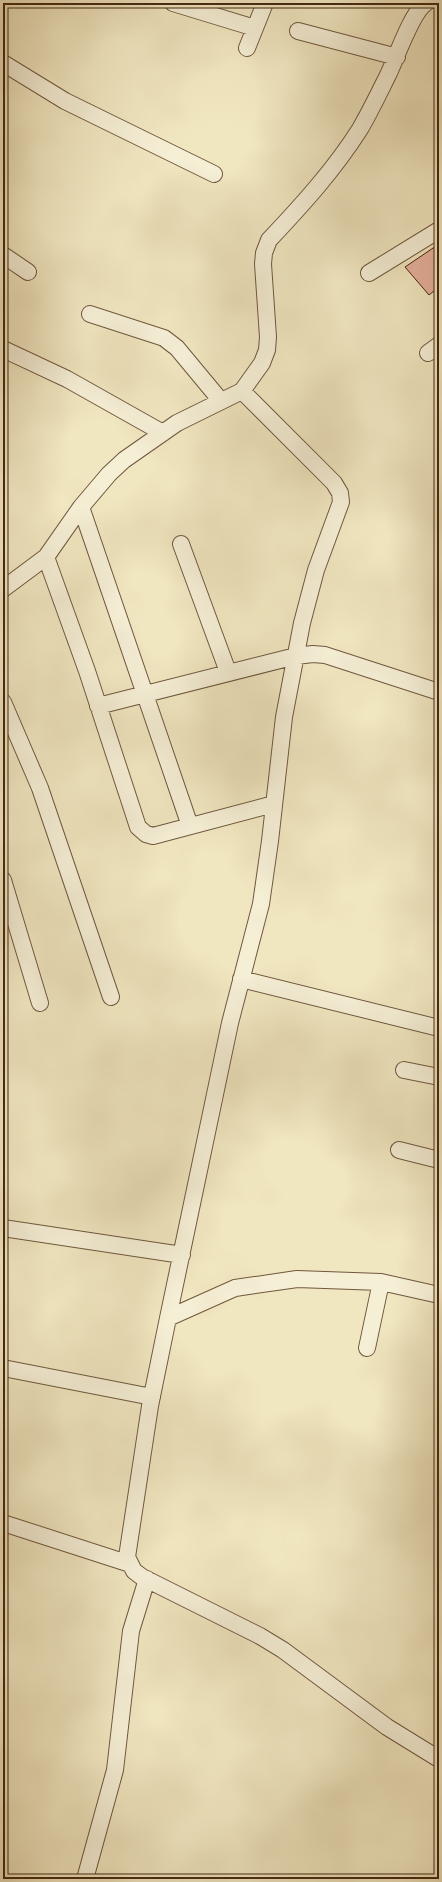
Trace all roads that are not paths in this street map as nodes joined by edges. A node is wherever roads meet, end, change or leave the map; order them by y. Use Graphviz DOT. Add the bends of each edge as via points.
graph roads {
  1 [pos="174,3"];
  2 [pos="265,3"];
  3 [pos="423,4"];
  4 [pos="255,28"];
  5 [pos="298,31"];
  6 [pos="247,48"];
  7 [pos="397,57"];
  8 [pos="3,63"];
  9 [pos="214,174"];
  10 [pos="439,230"];
  11 [pos="3,254"];
  12 [pos="28,272"];
  13 [pos="370,273"];
  14 [pos="90,314"];
  15 [pos="3,349"];
  16 [pos="242,391"];
  17 [pos="221,402"];
  18 [pos="163,433"];
  19 [pos="81,507"];
  20 [pos="182,544"];
  21 [pos="46,557"];
  22 [pos="3,589"];
  23 [pos="296,656"];
  24 [pos="228,672"];
  25 [pos="439,692"];
  26 [pos="143,693"];
  27 [pos="3,702"];
  28 [pos="98,706"];
  29 [pos="274,804"];
  30 [pos="190,826"];
  31 [pos="3,880"];
  32 [pos="241,979"];
  33 [pos="111,997"];
  34 [pos="40,1003"];
  35 [pos="439,1028"];
  36 [pos="404,1070"];
  37 [pos="439,1076"];
  38 [pos="399,1150"];
  39 [pos="439,1160"];
  40 [pos="3,1228"];
  41 [pos="182,1255"];
  42 [pos="381,1282"];
  43 [pos="439,1295"];
  44 [pos="168,1318"];
  45 [pos="367,1348"];
  46 [pos="3,1368"];
  47 [pos="152,1397"];
  48 [pos="3,1523"];
  49 [pos="130,1564"];
  50 [pos="147,1579"];
  51 [pos="439,1759"];
  52 [pos="85,1879"];
  1 -- 4 [label="street"];
  2 -- 4 [label="street"];
  3 -- 7 [label="street"];
  4 -- 6 [label="street"];
  5 -- 7 [label="street"];
  7 -- 16 [label="street" via="360,129 331,171 269,240 263,264 267,350 262,363"];
  8 -- 9 [label="street" via="65,101"];
  10 -- 13 [label="street"];
  11 -- 12 [label="street"];
  14 -- 17 [label="street" via="164,338 177,348"];
  15 -- 18 [label="street" via="67,379"];
  16 -- 17 [label="street"];
  16 -- 23 [label="street" via="334,483 340,493 339,509 316,570"];
  17 -- 18 [label="street"];
  18 -- 19 [label="street" via="124,460"];
  19 -- 21 [label="street"];
  19 -- 26 [label="street" via="111,590"];
  20 -- 24 [label="street"];
  21 -- 22 [label="street"];
  21 -- 28 [label="street"];
  23 -- 24 [label="street"];
  23 -- 25 [label="street" via="325,655"];
  23 -- 29 [label="street" via="284,717"];
  24 -- 26 [label="street"];
  26 -- 28 [label="street"];
  26 -- 30 [label="street"];
  27 -- 33 [label="street" via="40,788"];
  28 -- 30 [label="street" via="138,827 153,836"];
  29 -- 30 [label="street"];
  29 -- 32 [label="street" via="261,904"];
  31 -- 34 [label="street"];
  32 -- 35 [label="street"];
  32 -- 41 [label="street"];
  36 -- 37 [label="street"];
  38 -- 39 [label="street"];
  40 -- 41 [label="street"];
  41 -- 44 [label="street"];
  42 -- 43 [label="street"];
  42 -- 44 [label="street" via="297,1279 249,1285 235,1288"];
  42 -- 45 [label="street"];
  44 -- 47 [label="street"];
  46 -- 47 [label="street"];
  47 -- 49 [label="street" via="127,1557"];
  48 -- 49 [label="street"];
  49 -- 50 [label="street" via="134,1571"];
  50 -- 51 [label="street" via="283,1650 387,1727"];
  50 -- 52 [label="street" via="135,1614 129,1643 115,1770"];
}
